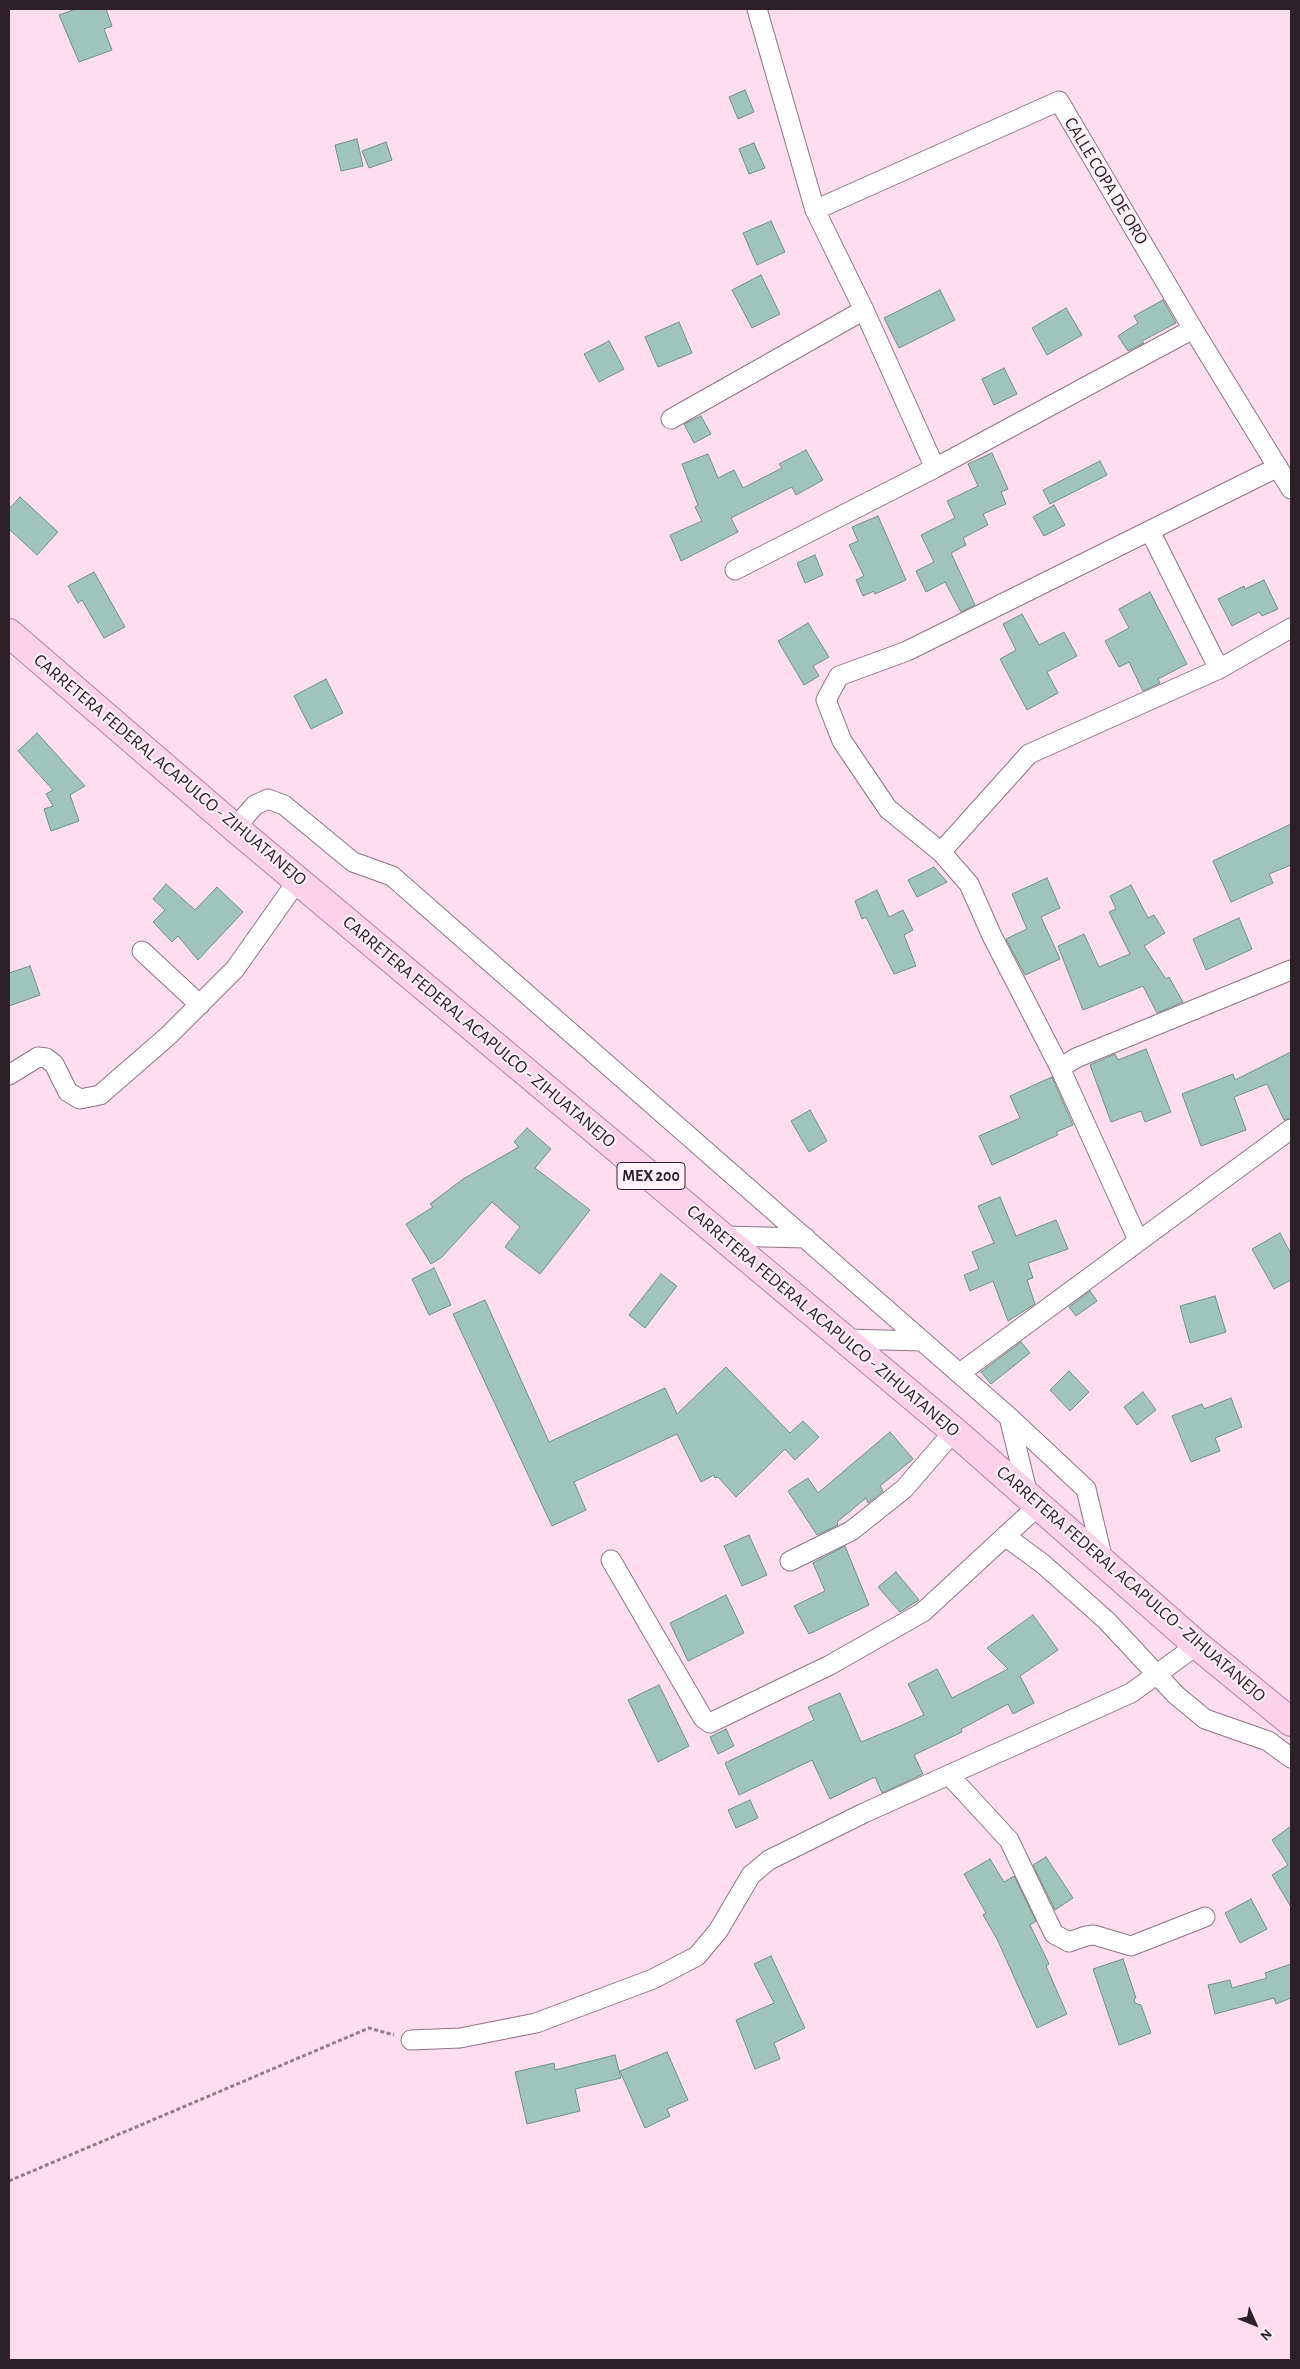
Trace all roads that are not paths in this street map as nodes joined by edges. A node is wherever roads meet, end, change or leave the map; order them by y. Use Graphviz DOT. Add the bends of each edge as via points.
graph roads {
  1 [pos="756,9"];
  2 [pos="815,210"];
  3 [pos="864,310"];
  4 [pos="1193,329"];
  5 [pos="671,419"];
  6 [pos="935,468"];
  7 [pos="1278,468"];
  8 [pos="1291,489"];
  9 [pos="1150,531"];
  10 [pos="735,570"];
  11 [pos="1291,628"];
  12 [pos="9,632"];
  13 [pos="1219,669"];
  14 [pos="235,828"];
  15 [pos="941,852"];
  16 [pos="298,880"];
  17 [pos="142,951"];
  18 [pos="1291,970"];
  19 [pos="200,1005"];
  20 [pos="1060,1068"];
  21 [pos="9,1075"];
  22 [pos="1291,1129"];
  23 [pos="723,1236"];
  24 [pos="806,1238"];
  25 [pos="1138,1240"];
  26 [pos="845,1339"];
  27 [pos="924,1341"];
  28 [pos="960,1373"];
  29 [pos="1009,1417"];
  30 [pos="954,1431"];
  31 [pos="1033,1500"];
  32 [pos="1005,1536"];
  33 [pos="611,1560"];
  34 [pos="790,1561"];
  35 [pos="1104,1564"];
  36 [pos="1197,1645"];
  37 [pos="1155,1674"];
  38 [pos="1291,1722"];
  39 [pos="1291,1758"];
  40 [pos="950,1776"];
  41 [pos="1205,1917"];
  42 [pos="411,2040"];
  1 -- 2 [label="street"];
  2 -- 3 [label="street"];
  2 -- 4 [label="street, CALLE COPA DE ORO" via="1059,100"];
  3 -- 5 [label="street"];
  3 -- 6 [label="street"];
  4 -- 6 [label="street"];
  4 -- 7 [label="street, CALLE COPA DE ORO"];
  6 -- 10 [label="street"];
  7 -- 8 [label="street, CALLE COPA DE ORO"];
  7 -- 9 [label="street"];
  9 -- 13 [label="street"];
  9 -- 15 [label="street" via="907,651 839,676 826,700 842,741 888,809"];
  11 -- 13 [label="street"];
  12 -- 14 [label="main road, CARRETERA FEDERAL ACAPULCO - ZIHUATANEJO / MEX 200"];
  13 -- 15 [label="street" via="1028,754"];
  14 -- 16 [label="main road, CARRETERA FEDERAL ACAPULCO - ZIHUATANEJO / MEX 200"];
  14 -- 24 [label="street" via="255,805 268,799 284,805 353,862 392,876"];
  15 -- 20 [label="street" via="969,884"];
  16 -- 19 [label="street" via="235,969"];
  16 -- 23 [label="main road, CARRETERA FEDERAL ACAPULCO - ZIHUATANEJO / MEX 200"];
  17 -- 19 [label="street"];
  18 -- 20 [label="street" via="1076,1058"];
  19 -- 21 [label="street" via="100,1095 80,1099 68,1092 54,1064 46,1058 38,1057"];
  20 -- 25 [label="street"];
  22 -- 25 [label="street"];
  23 -- 24 [label="street"];
  23 -- 26 [label="main road, CARRETERA FEDERAL ACAPULCO - ZIHUATANEJO / MEX 200"];
  24 -- 27 [label="street"];
  25 -- 28 [label="street"];
  26 -- 27 [label="street"];
  26 -- 30 [label="main road, CARRETERA FEDERAL ACAPULCO - ZIHUATANEJO / MEX 200"];
  27 -- 28 [label="street"];
  28 -- 29 [label="street"];
  29 -- 31 [label="street"];
  29 -- 35 [label="street" via="1086,1489"];
  30 -- 31 [label="main road, CARRETERA FEDERAL ACAPULCO - ZIHUATANEJO / MEX 200"];
  30 -- 34 [label="street" via="904,1489 851,1531"];
  31 -- 32 [label="street"];
  31 -- 35 [label="main road, CARRETERA FEDERAL ACAPULCO - ZIHUATANEJO / MEX 200"];
  32 -- 33 [label="street" via="924,1612 830,1665 710,1723 703,1718"];
  32 -- 37 [label="street" via="1043,1564 1107,1621"];
  35 -- 36 [label="main road, CARRETERA FEDERAL ACAPULCO - ZIHUATANEJO / MEX 200"];
  36 -- 37 [label="street"];
  36 -- 38 [label="main road, CARRETERA FEDERAL ACAPULCO - ZIHUATANEJO / MEX 200"];
  37 -- 39 [label="street" via="1205,1719 1268,1741"];
  37 -- 40 [label="street" via="1131,1693"];
  40 -- 41 [label="street" via="1009,1840 1054,1934 1069,1942 1094,1936 1131,1946"];
  40 -- 42 [label="street" via="864,1813 769,1860 751,1876 718,1931 697,1956 653,1978 536,2023 460,2038"];
}
